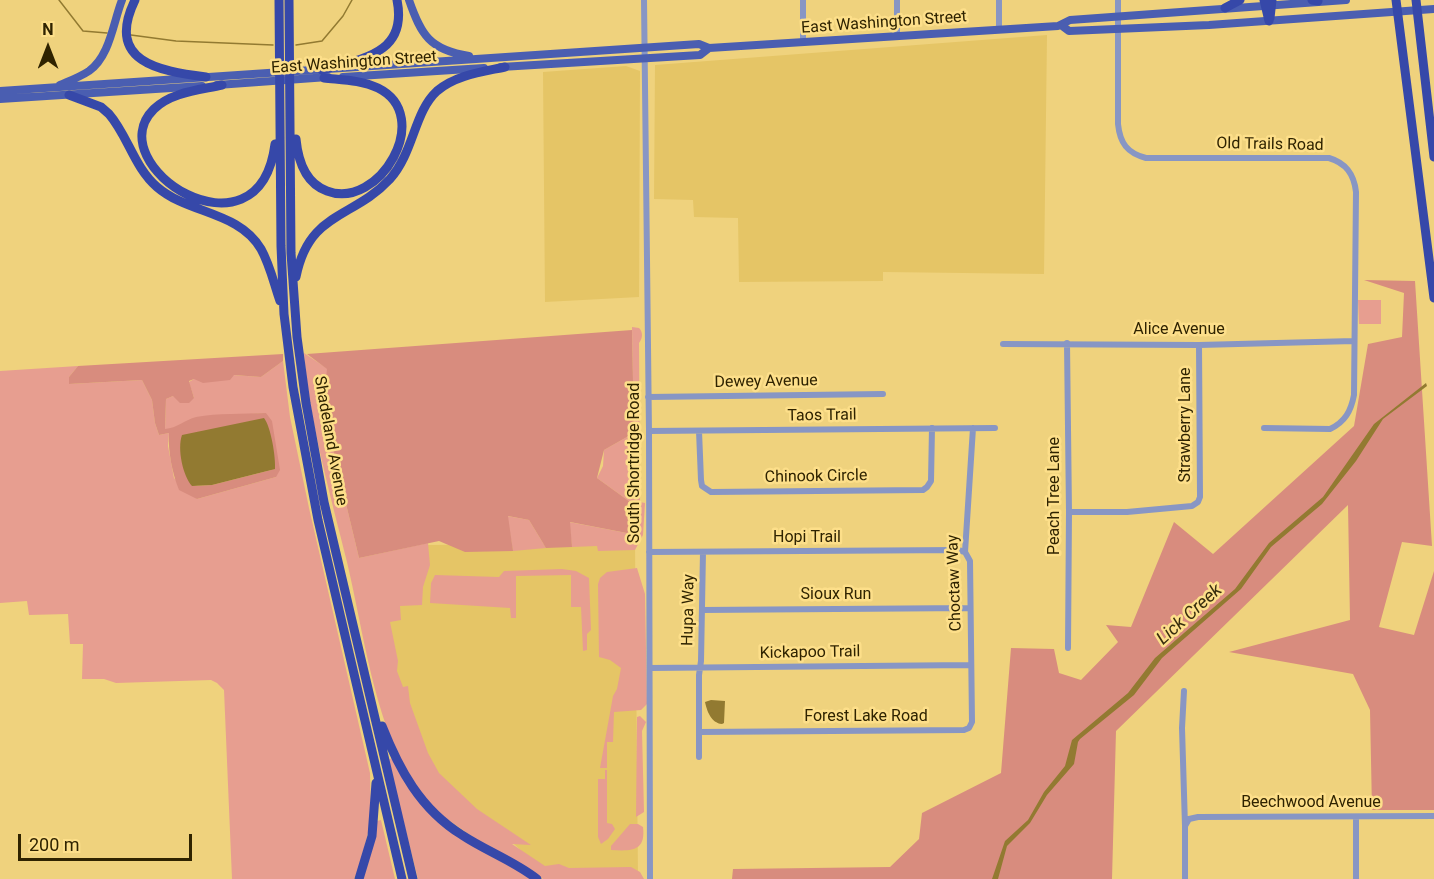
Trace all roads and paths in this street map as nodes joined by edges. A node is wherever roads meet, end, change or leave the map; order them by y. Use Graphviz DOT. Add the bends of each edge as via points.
graph roads {
  1 [pos="122,0"];
  2 [pos="135,0"];
  3 [pos="277,0"];
  4 [pos="291,0"];
  5 [pos="397,0"];
  6 [pos="409,0"];
  7 [pos="644,0"];
  8 [pos="803,0"];
  9 [pos="897,0"];
  10 [pos="999,0"];
  11 [pos="1118,0"];
  12 [pos="1240,0"];
  13 [pos="1346,0"];
  14 [pos="1396,0"];
  15 [pos="1416,0"];
  16 [pos="1315,1"];
  17 [pos="1268,2"];
  18 [pos="1225,8"];
  19 [pos="1434,9"];
  20 [pos="284,21"];
  21 [pos="1269,21"];
  22 [pos="1118,22"];
  23 [pos="999,29"];
  24 [pos="897,36"];
  25 [pos="803,42"];
  26 [pos="645,48"];
  27 [pos="709,48"];
  28 [pos="482,58"];
  29 [pos="646,58"];
  30 [pos="506,67"];
  31 [pos="323,74"];
  32 [pos="206,77"];
  33 [pos="265,78"];
  34 [pos="222,85"];
  35 [pos="55,87"];
  36 [pos="0,91"];
  37 [pos="69,95"];
  38 [pos="0,99"];
  39 [pos="291,105"];
  40 [pos="279,111"];
  41 [pos="1434,157"];
  42 [pos="294,295"];
  43 [pos="1434,298"];
  44 [pos="284,314"];
  45 [pos="1354,340"];
  46 [pos="1067,343"];
  47 [pos="1003,344"];
  48 [pos="1199,345"];
  49 [pos="883,394"];
  50 [pos="648,397"];
  51 [pos="932,428"];
  52 [pos="973,428"];
  53 [pos="995,428"];
  54 [pos="1264,428"];
  55 [pos="649,431"];
  56 [pos="699,431"];
  57 [pos="1069,512"];
  58 [pos="649,552"];
  59 [pos="703,552"];
  60 [pos="965,552"];
  61 [pos="970,608"];
  62 [pos="702,610"];
  63 [pos="1068,648"];
  64 [pos="970,665"];
  65 [pos="650,668"];
  66 [pos="700,668"];
  67 [pos="1184,691"];
  68 [pos="370,695"];
  69 [pos="699,732"];
  70 [pos="699,757"];
  71 [pos="376,771"];
  72 [pos="1434,816"];
  73 [pos="1356,817"];
  74 [pos="1187,823"];
  75 [pos="359,879"];
  76 [pos="402,879"];
  77 [pos="413,879"];
  78 [pos="537,879"];
  79 [pos="650,879"];
  80 [pos="1185,879"];
  81 [pos="1356,879"];
  1 -- 35 [label="main road" via="100,60 84,74"];
  2 -- 32 [label="highway" via="126,31 138,57 162,70"];
  3 -- 20 [label="highway"];
  4 -- 20 [label="highway"];
  5 -- 31 [label="highway" via="398,25 384,48"];
  6 -- 28 [label="main road" via="417,24 432,42 453,53"];
  7 -- 26 [label="street, South Shortridge Road"];
  8 -- 25 [label="street"];
  9 -- 24 [label="street"];
  10 -- 23 [label="street"];
  11 -- 22 [label="street"];
  12 -- 18 [label="highway"];
  13 -- 16 [label="main road, East Washington Street"];
  14 -- 43 [label="highway"];
  15 -- 41 [label="highway"];
  16 -- 17 [label="main road, East Washington Street"];
  17 -- 18 [label="main road, East Washington Street"];
  17 -- 21 [label="highway"];
  18 -- 22 [label="main road, East Washington Street"];
  19 -- 21 [label="main road, East Washington Street"];
  20 -- 39 [label="highway, Shadeland Avenue"];
  20 -- 40 [label="highway, Shadeland Avenue"];
  21 -- 22 [label="main road, East Washington Street" via="1173,27"];
  22 -- 23 [label="main road, East Washington Street" via="1070,20 1061,25"];
  22 -- 45 [label="street, Old Trails Road" via="1119,134 1126,148 1136,155 1329,158 1349,170 1356,192"];
  23 -- 24 [label="main road, East Washington Street"];
  24 -- 25 [label="main road, East Washington Street"];
  25 -- 27 [label="main road, East Washington Street"];
  26 -- 27 [label="main road, East Washington Street" via="699,44"];
  26 -- 28 [label="main road, East Washington Street"];
  26 -- 29 [label="street, South Shortridge Road"];
  27 -- 29 [label="main road, East Washington Street" via="700,55"];
  28 -- 31 [label="main road, East Washington Street"];
  29 -- 30 [label="main road, East Washington Street"];
  29 -- 50 [label="street, South Shortridge Road"];
  30 -- 31 [label="main road, East Washington Street"];
  30 -- 42 [label="highway" via="456,79 433,95 393,176 369,197 333,217 310,240 299,265"];
  31 -- 33 [label="main road, East Washington Street"];
  31 -- 39 [label="highway" via="380,89 394,101 403,128 399,146 386,169 357,191 338,194 323,190 304,170"];
  32 -- 33 [label="main road, East Washington Street"];
  32 -- 35 [label="main road, East Washington Street"];
  33 -- 34 [label="main road, East Washington Street"];
  34 -- 37 [label="main road, East Washington Street"];
  34 -- 40 [label="highway" via="165,101 152,111 144,126 142,146 148,162 186,194 223,203 243,199 257,189 272,162"];
  35 -- 36 [label="main road, East Washington Street"];
  37 -- 38 [label="main road, East Washington Street"];
  37 -- 44 [label="highway" via="109,114 142,170 164,193 232,222 251,236 268,263"];
  39 -- 42 [label="highway, Shadeland Avenue"];
  40 -- 44 [label="highway, Shadeland Avenue"];
  42 -- 68 [label="highway, Shadeland Avenue" via="314,451"];
  44 -- 71 [label="highway, Shadeland Avenue" via="304,455"];
  45 -- 48 [label="street, Alice Avenue"];
  45 -- 54 [label="street, Old Trails Road" via="1354,395 1346,417 1330,429"];
  46 -- 47 [label="street, Alice Avenue"];
  46 -- 48 [label="street, Alice Avenue"];
  46 -- 57 [label="street, Peach Tree Lane"];
  48 -- 57 [label="street, Strawberry Lane" via="1197,503 1127,512"];
  49 -- 50 [label="street, Dewey Avenue"];
  50 -- 55 [label="street, South Shortridge Road"];
  51 -- 52 [label="street, Taos Trail"];
  51 -- 56 [label="street, Taos Trail"];
  51 -- 56 [label="street, Chinook Circle" via="930,484 923,490 711,492 702,486"];
  52 -- 53 [label="street, Taos Trail"];
  52 -- 60 [label="street, Choctaw Way"];
  55 -- 56 [label="street, Taos Trail"];
  55 -- 58 [label="street, South Shortridge Road"];
  57 -- 63 [label="street, Peach Tree Lane"];
  58 -- 59 [label="street, Hopi Trail"];
  58 -- 65 [label="street, South Shortridge Road"];
  59 -- 60 [label="street, Hopi Trail"];
  59 -- 62 [label="street, Hupa Way"];
  60 -- 61 [label="street, Choctaw Way" via="970,561"];
  61 -- 62 [label="street, Sioux Run"];
  61 -- 64 [label="street, Choctaw Way"];
  62 -- 66 [label="street, Hupa Way"];
  64 -- 66 [label="street, Kickapoo Trail"];
  64 -- 69 [label="street, Forest Lake Road" via="972,722 964,730"];
  65 -- 66 [label="street, Kickapoo Trail"];
  65 -- 79 [label="street, South Shortridge Road"];
  66 -- 69 [label="street"];
  67 -- 74 [label="street"];
  68 -- 77 [label="highway, Shadeland Avenue"];
  68 -- 78 [label="highway" via="398,764 423,802 462,835"];
  69 -- 70 [label="street"];
  71 -- 75 [label="highway" via="374,826"];
  71 -- 76 [label="highway, Shadeland Avenue"];
  72 -- 73 [label="street, Beechwood Avenue"];
  73 -- 74 [label="street, Beechwood Avenue" via="1198,817"];
  73 -- 81 [label="street"];
  74 -- 80 [label="street"];
}
